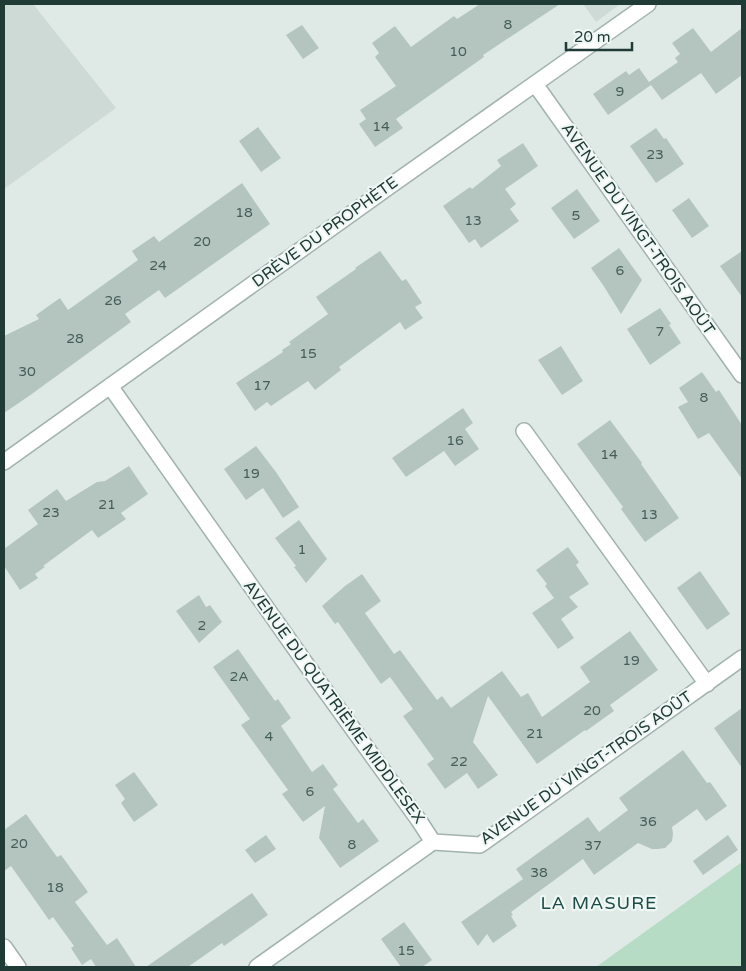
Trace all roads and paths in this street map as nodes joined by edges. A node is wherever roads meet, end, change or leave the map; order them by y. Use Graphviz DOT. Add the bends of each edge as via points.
graph roads {
  1 [pos="648,4"];
  2 [pos="535,84"];
  3 [pos="742,375"];
  4 [pos="110,386"];
  5 [pos="524,431"];
  6 [pos="4,462"];
  7 [pos="742,658"];
  8 [pos="707,684"];
  9 [pos="433,842"];
  10 [pos="4,946"];
  11 [pos="18,967"];
  12 [pos="257,967"];
  1 -- 2 [label="street, DRÈVE DU PROPHÈTE"];
  2 -- 3 [label="street, AVENUE DU VINGT-TROIS AOÛT"];
  2 -- 4 [label="street, DRÈVE DU PROPHÈTE"];
  4 -- 6 [label="street, DRÈVE DU PROPHÈTE"];
  4 -- 9 [label="street, AVENUE DU QUATRIÈME MIDDLESEX"];
  5 -- 8 [label="street, AVENUE DU VINGT-TROIS AOÛT"];
  7 -- 8 [label="street, AVENUE DU VINGT-TROIS AOÛT"];
  8 -- 9 [label="street, AVENUE DU VINGT-TROIS AOÛT" via="480,845"];
  9 -- 12 [label="street, AVENUE DU QUATRIÈME MIDDLESEX"];
  10 -- 11 [label="street"];
}
